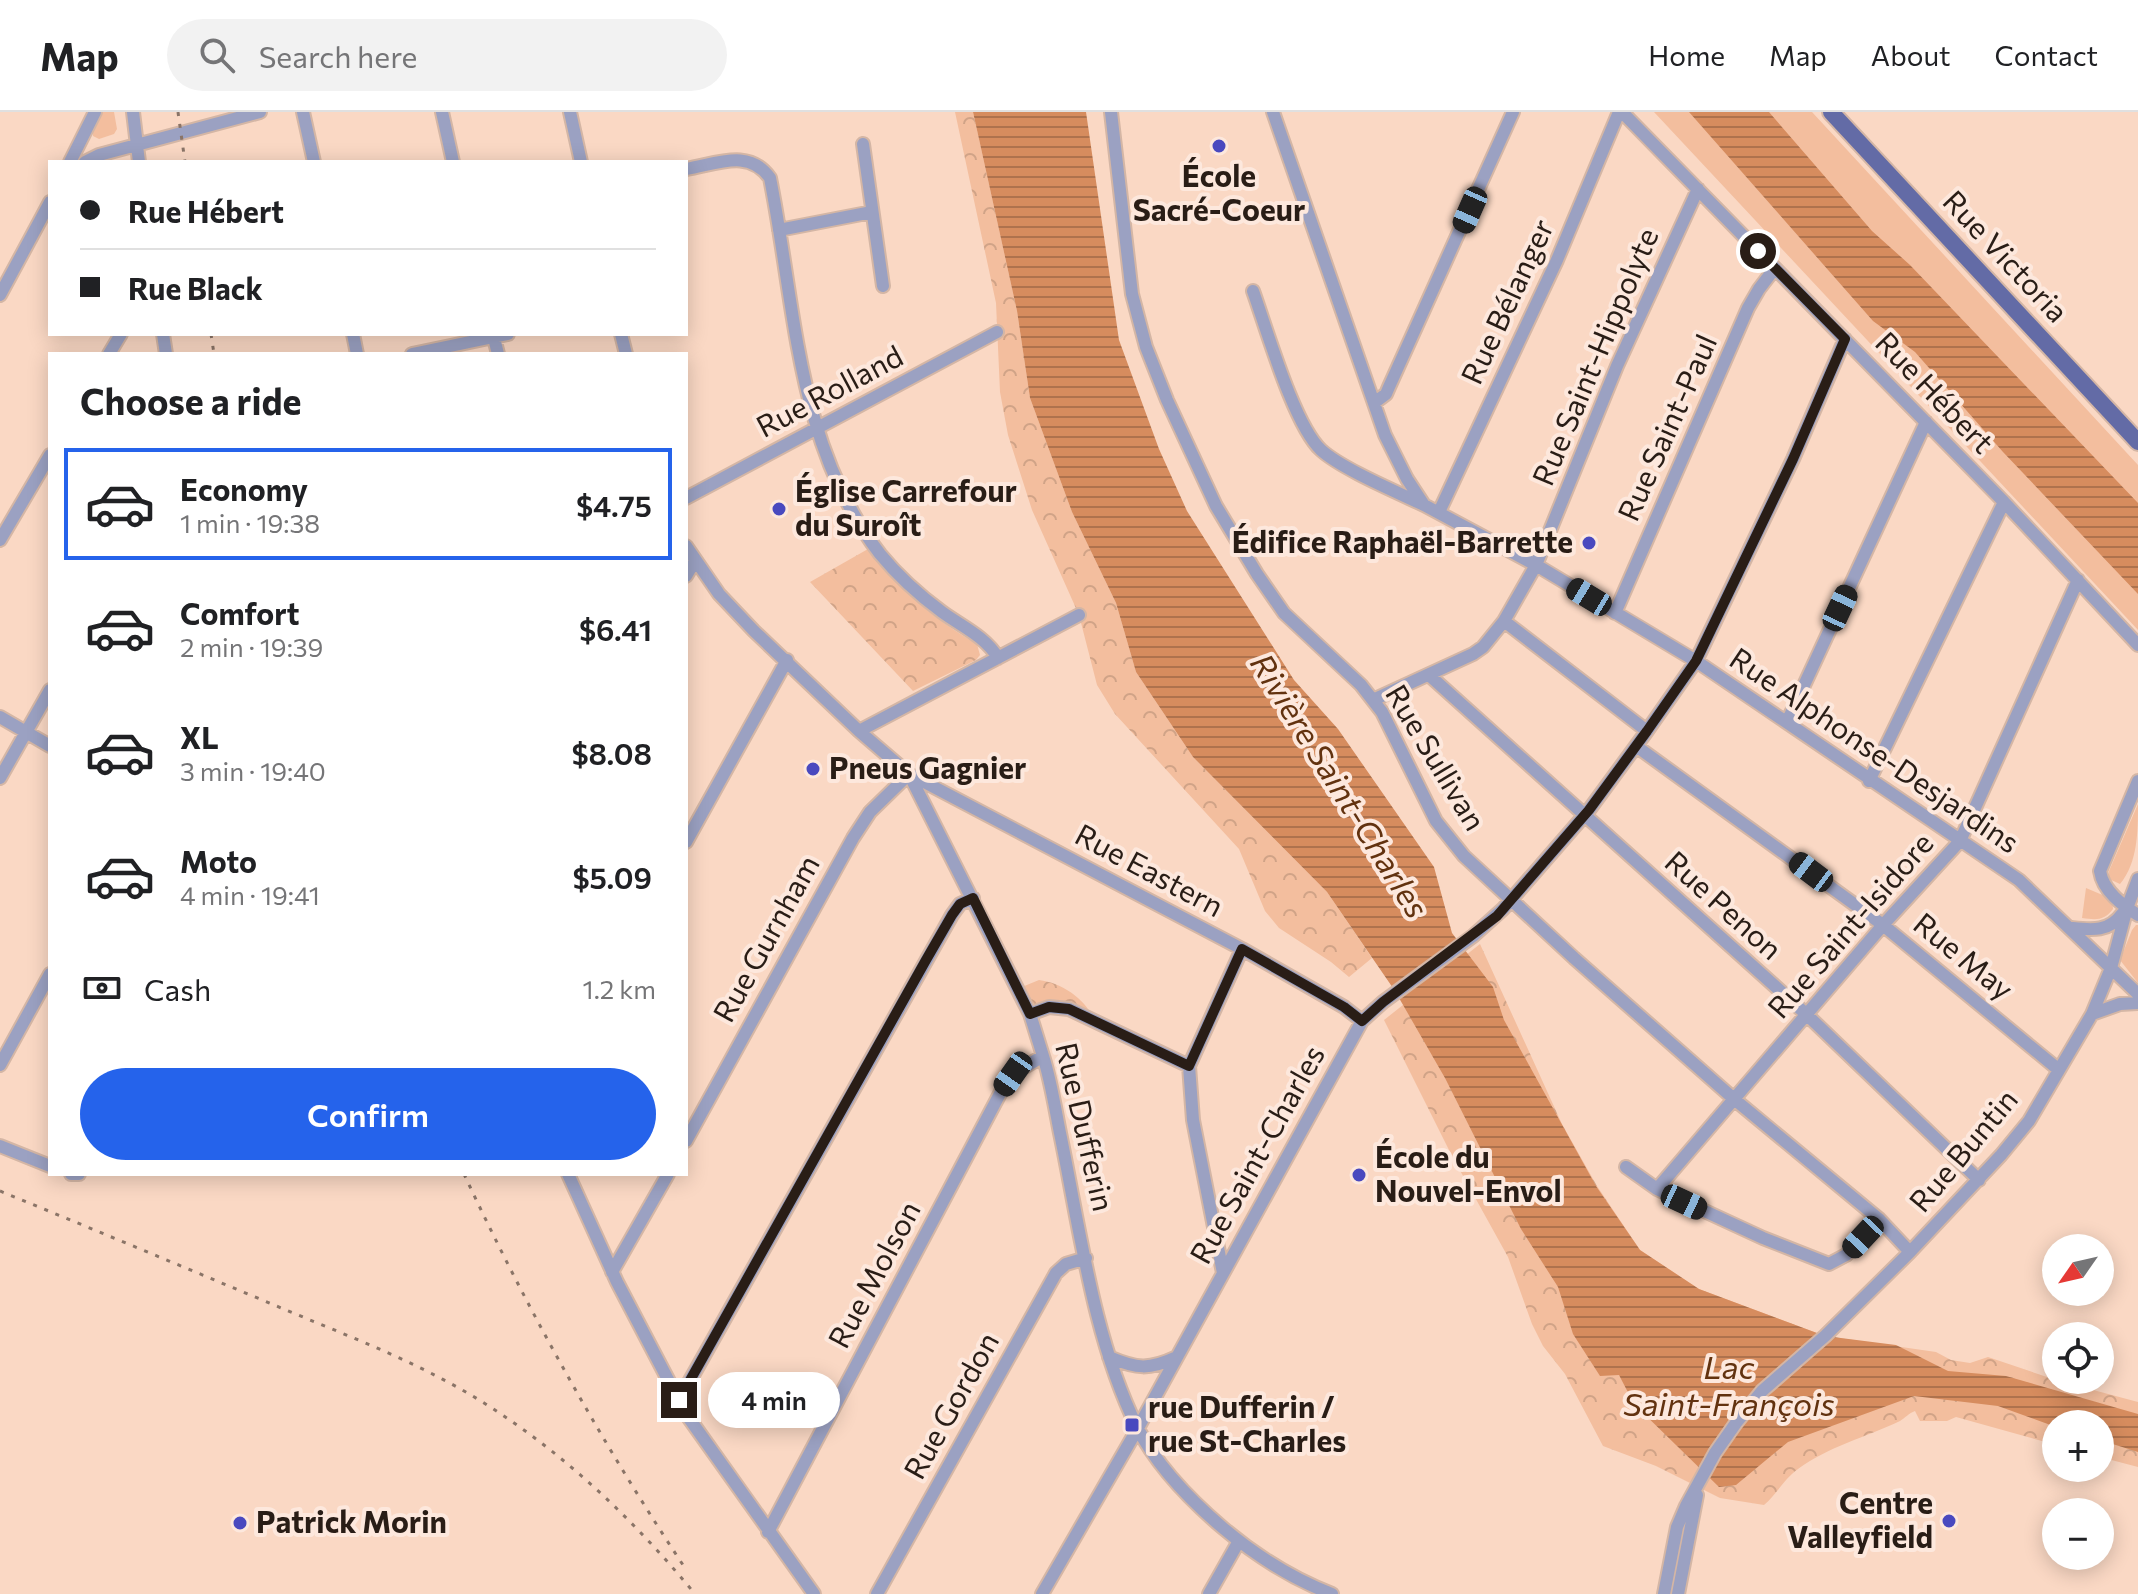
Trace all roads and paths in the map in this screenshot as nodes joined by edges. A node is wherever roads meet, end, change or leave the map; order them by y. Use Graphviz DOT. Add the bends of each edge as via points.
graph roads {
  1 [pos="95,112"];
  2 [pos="133,112"];
  3 [pos="260,112"];
  4 [pos="303,112"];
  5 [pos="442,112"];
  6 [pos="570,112"];
  7 [pos="1111,112"];
  8 [pos="1273,112"];
  9 [pos="1513,112"];
  10 [pos="1621,112"];
  11 [pos="1831,112"];
  12 [pos="863,144"];
  13 [pos="137,145"];
  14 [pos="71,160"];
  15 [pos="89,160"];
  16 [pos="139,160"];
  17 [pos="314,160"];
  18 [pos="453,160"];
  19 [pos="581,160"];
  20 [pos="688,169"];
  21 [pos="1698,189"];
  22 [pos="48,206"];
  23 [pos="872,212"];
  24 [pos="779,230"];
  25 [pos="1775,268"];
  26 [pos="883,286"];
  27 [pos="1253,291"];
  28 [pos="0,295"];
  29 [pos="997,332"];
  30 [pos="494,336"];
  31 [pos="1845,339"];
  32 [pos="421,352"];
  33 [pos="1374,403"];
  34 [pos="1926,422"];
  35 [pos="816,429"];
  36 [pos="2138,440"];
  37 [pos="48,458"];
  38 [pos="688,497"];
  39 [pos="2004,502"];
  40 [pos="1424,505"];
  41 [pos="1439,512"];
  42 [pos="0,540"];
  43 [pos="688,549"];
  44 [pos="695,561"];
  45 [pos="1536,565"];
  46 [pos="688,573"];
  47 [pos="2078,580"];
  48 [pos="1615,613"];
  49 [pos="1079,615"];
  50 [pos="1504,621"];
  51 [pos="2138,645"];
  52 [pos="998,658"];
  53 [pos="787,660"];
  54 [pos="1696,661"];
  55 [pos="1429,675"];
  56 [pos="48,694"];
  57 [pos="1373,700"];
  58 [pos="0,717"];
  59 [pos="1787,722"];
  60 [pos="859,731"];
  61 [pos="1647,731"];
  62 [pos="26,732"];
  63 [pos="48,745"];
  64 [pos="1636,746"];
  65 [pos="909,774"];
  66 [pos="0,778"];
  67 [pos="1869,781"];
  68 [pos="2138,781"];
  69 [pos="1583,816"];
  70 [pos="688,838"];
  71 [pos="1960,841"];
  72 [pos="2138,879"];
  73 [pos="973,898"];
  74 [pos="1511,900"];
  75 [pos="2132,911"];
  76 [pos="1883,925"];
  77 [pos="2072,928"];
  78 [pos="1242,949"];
  79 [pos="2111,968"];
  80 [pos="48,978"];
  81 [pos="2138,994"];
  82 [pos="2138,1003"];
  83 [pos="1030,1014"];
  84 [pos="1806,1014"];
  85 [pos="2092,1014"];
  86 [pos="1362,1021"];
  87 [pos="1043,1056"];
  88 [pos="0,1065"];
  89 [pos="1189,1066"];
  90 [pos="2059,1070"];
  91 [pos="1734,1099"];
  92 [pos="688,1137"];
  93 [pos="0,1146"];
  94 [pos="48,1165"];
  95 [pos="1626,1167"];
  96 [pos="569,1176"];
  97 [pos="667,1176"];
  98 [pos="1979,1180"];
  99 [pos="1657,1189"];
  100 [pos="1879,1219"];
  101 [pos="1910,1252"];
  102 [pos="1086,1258"];
  103 [pos="612,1272"];
  104 [pos="1223,1273"];
  105 [pos="1109,1357"];
  106 [pos="1177,1357"];
  107 [pos="679,1400"];
  108 [pos="1138,1428"];
  109 [pos="1701,1480"];
  110 [pos="768,1532"];
  111 [pos="1239,1541"];
  112 [pos="814,1594"];
  113 [pos="877,1594"];
  114 [pos="1042,1594"];
  115 [pos="1209,1594"];
  116 [pos="1332,1594"];
  117 [pos="1664,1594"];
  118 [pos="1678,1594"];
  1 -- 14 [label="street"];
  2 -- 13 [label="street"];
  3 -- 13 [label="street"];
  4 -- 17 [label="street"];
  5 -- 18 [label="street"];
  6 -- 19 [label="street"];
  7 -- 57 [label="street, Rue Sullivan" via="1132,294 1173,415 1216,506 1284,613"];
  8 -- 33 [label="street"];
  9 -- 33 [label="street" via="1386,394"];
  10 -- 21 [label="street, Rue Hébert"];
  10 -- 41 [label="street, Rue Bélanger"];
  11 -- 36 [label="main road, Rue Victoria"];
  12 -- 23 [label="street"];
  13 -- 15 [label="street"];
  13 -- 16 [label="street"];
  20 -- 24 [label="street" via="753,161 770,178"];
  21 -- 25 [label="street, Rue Hébert"];
  21 -- 45 [label="street, Rue Saint-Hippolyte" via="1617,366"];
  22 -- 28 [label="street"];
  23 -- 24 [label="street"];
  23 -- 26 [label="street"];
  24 -- 35 [label="street"];
  25 -- 31 [label="street, Rue Hébert"];
  25 -- 48 [label="street, Rue Saint-Paul" via="1748,308"];
  27 -- 40 [label="street, Rue Alphonse-Desjardins" via="1303,429 1322,451"];
  29 -- 35 [label="street, Rue Rolland"];
  30 -- 32 [label="street"];
  31 -- 34 [label="street, Rue Hébert"];
  31 -- 54 [label="street, Rue Saint-Charles"];
  33 -- 40 [label="street" via="1396,460"];
  34 -- 39 [label="street, Rue Hébert"];
  34 -- 59 [label="street"];
  35 -- 38 [label="street, Rue Rolland"];
  35 -- 52 [label="street" via="853,514 883,557"];
  37 -- 42 [label="street"];
  39 -- 47 [label="street, Rue Hébert"];
  39 -- 67 [label="street"];
  40 -- 41 [label="street, Rue Alphonse-Desjardins"];
  41 -- 45 [label="street, Rue Alphonse-Desjardins"];
  43 -- 44 [label="street, Rue Dufferin"];
  44 -- 46 [label="street"];
  44 -- 53 [label="street, Rue Dufferin" via="719,594"];
  45 -- 48 [label="street, Rue Alphonse-Desjardins"];
  45 -- 50 [label="street, Rue Saint-Hippolyte"];
  47 -- 51 [label="street, Rue Hébert"];
  47 -- 71 [label="street, Rue Saint-Isidore"];
  48 -- 54 [label="street, Rue Alphonse-Desjardins"];
  49 -- 52 [label="street"];
  50 -- 55 [label="street, Rue Saint-Hippolyte" via="1483,647"];
  50 -- 61 [label="street"];
  52 -- 60 [label="street"];
  53 -- 60 [label="street, Rue Dufferin"];
  53 -- 70 [label="street"];
  54 -- 59 [label="street, Rue Alphonse-Desjardins"];
  54 -- 61 [label="street, Rue Saint-Charles"];
  55 -- 57 [label="street, Rue Saint-Hippolyte"];
  55 -- 69 [label="street, Rue Penon"];
  56 -- 62 [label="street"];
  57 -- 74 [label="street, Rue Sullivan" via="1447,838"];
  58 -- 62 [label="street"];
  59 -- 67 [label="street, Rue Alphonse-Desjardins"];
  60 -- 65 [label="street, Rue Dufferin"];
  61 -- 64 [label="street, Rue Saint-Charles"];
  62 -- 63 [label="street"];
  62 -- 66 [label="street"];
  64 -- 69 [label="street, Rue Saint-Charles"];
  64 -- 76 [label="street, Rue May"];
  65 -- 73 [label="street, Rue Dufferin"];
  65 -- 78 [label="street, Rue Eastern"];
  65 -- 92 [label="street, Rue Gurnham" via="870,812 853,838"];
  67 -- 71 [label="street, Rue Alphonse-Desjardins"];
  68 -- 75 [label="street" via="2100,871 2104,883"];
  69 -- 74 [label="street, Rue Saint-Charles"];
  69 -- 84 [label="street, Rue Penon"];
  71 -- 76 [label="street, Rue Saint-Isidore"];
  71 -- 77 [label="street, Rue Alphonse-Desjardins" via="2019,880"];
  72 -- 75 [label="street, Rue Buntin"];
  73 -- 83 [label="street, Rue Dufferin"];
  73 -- 107 [label="street" via="952,915"];
  74 -- 86 [label="street, Rue Saint-Charles"];
  74 -- 91 [label="street, Rue Sullivan"];
  75 -- 77 [label="street" via="2103,928"];
  75 -- 79 [label="street, Rue Buntin"];
  76 -- 84 [label="street, Rue Saint-Isidore"];
  76 -- 90 [label="street, Rue May"];
  77 -- 79 [label="street, Rue Alphonse-Desjardins"];
  78 -- 86 [label="street, Rue Eastern"];
  78 -- 89 [label="street"];
  79 -- 81 [label="street, Rue Alphonse-Desjardins"];
  79 -- 85 [label="street, Rue Buntin"];
  80 -- 88 [label="street"];
  82 -- 85 [label="street"];
  83 -- 87 [label="street, Rue Dufferin"];
  83 -- 89 [label="street" via="1049,1007 1069,1009"];
  84 -- 91 [label="street, Rue Saint-Isidore"];
  84 -- 98 [label="street, Rue Penon"];
  85 -- 90 [label="street, Rue Buntin"];
  86 -- 104 [label="street, Rue Saint-Charles"];
  87 -- 102 [label="street, Rue Dufferin"];
  87 -- 110 [label="street, Rue Molson" via="1013,1074 1003,1088"];
  89 -- 104 [label="street" via="1193,1120"];
  90 -- 98 [label="street, Rue Buntin" via="2029,1121"];
  91 -- 99 [label="street, Rue Saint-Isidore"];
  91 -- 100 [label="street, Rue Sullivan"];
  93 -- 94 [label="street"];
  95 -- 99 [label="street"];
  96 -- 103 [label="street"];
  97 -- 103 [label="street"];
  98 -- 101 [label="street, Rue Buntin"];
  99 -- 100 [label="street" via="1829,1264 1846,1255"];
  100 -- 101 [label="street, Rue Sullivan"];
  101 -- 109 [label="street, Rue Buntin" via="1762,1391"];
  102 -- 105 [label="street, Rue Dufferin"];
  102 -- 113 [label="street, Rue Gordon" via="1056,1273"];
  103 -- 107 [label="street"];
  104 -- 106 [label="street, Rue Saint-Charles"];
  105 -- 106 [label="street" via="1139,1367 1159,1366"];
  105 -- 108 [label="street, Rue Dufferin"];
  106 -- 108 [label="street, Rue Saint-Charles"];
  107 -- 110 [label="street"];
  108 -- 111 [label="street, Rue Dufferin" via="1191,1499"];
  108 -- 114 [label="street, Rue Saint-Charles"];
  109 -- 117 [label="street, Rue Buntin" via="1677,1527"];
  109 -- 118 [label="street, Rue Buntin"];
  110 -- 112 [label="street"];
  111 -- 115 [label="street"];
  111 -- 116 [label="street, Rue Dufferin"];
}
